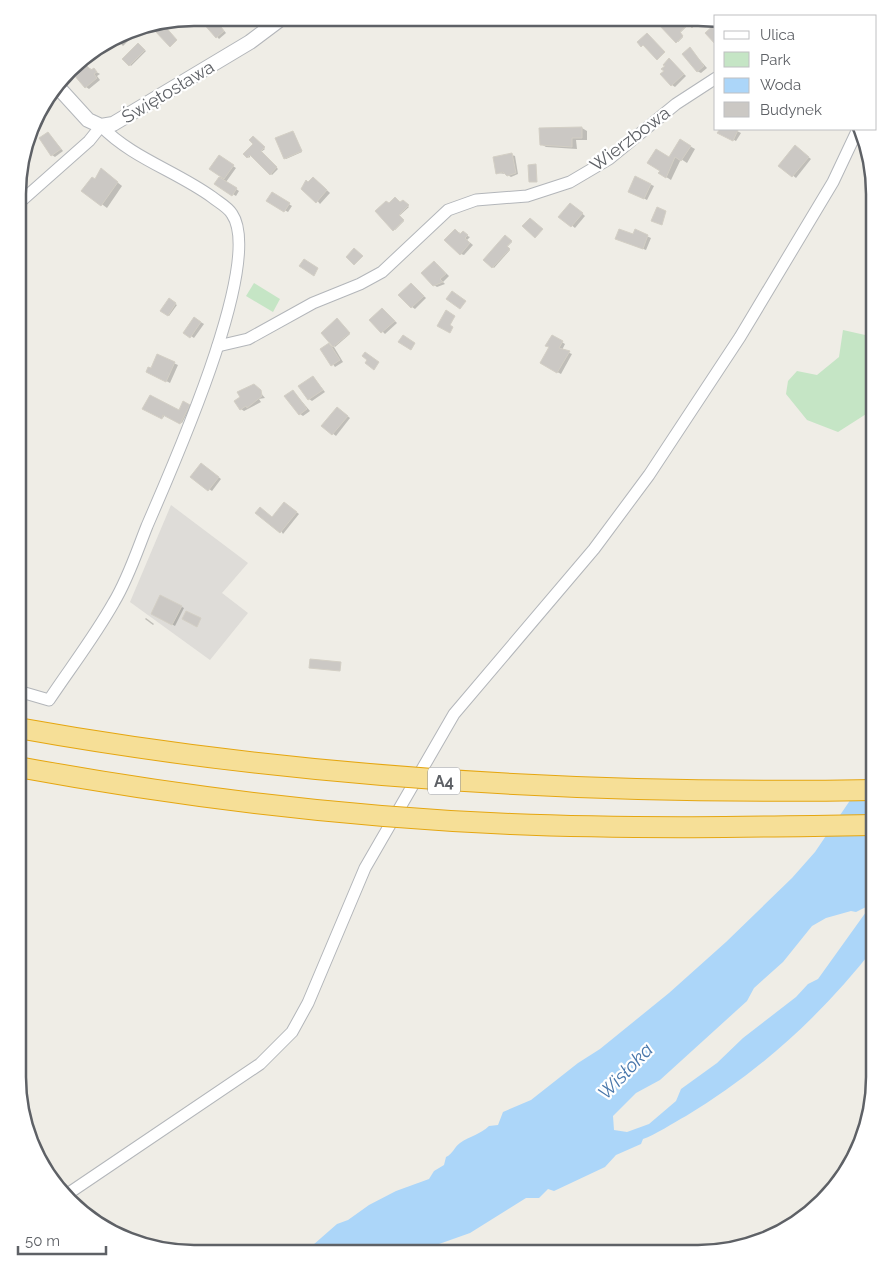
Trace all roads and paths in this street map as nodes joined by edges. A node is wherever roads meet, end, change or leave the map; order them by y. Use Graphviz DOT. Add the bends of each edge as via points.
graph roads {
  1 [pos="271,26"];
  2 [pos="714,79"];
  3 [pos="62,91"];
  4 [pos="101,126"];
  5 [pos="855,135"];
  6 [pos="26,197"];
  7 [pos="218,346"];
  8 [pos="26,693"];
  9 [pos="26,729"];
  10 [pos="26,768"];
  11 [pos="865,790"];
  12 [pos="865,825"];
  13 [pos="71,1191"];
  1 -- 4 [label="street, Świętosława" via="128,117"];
  2 -- 7 [label="street, Wierzbowa" via="676,104 610,159 570,182 527,196 476,200 448,210 382,272 312,303 248,339"];
  3 -- 4 [label="street, Świętosława" via="88,120"];
  4 -- 6 [label="street" via="89,141"];
  4 -- 7 [label="street" via="115,140 198,186 232,214 238,229 239,262"];
  5 -- 13 [label="street" via="823,198 740,337 650,475 594,549 454,714 439,737 365,868 308,1004 292,1032 260,1064"];
  7 -- 8 [label="street" via="167,480 115,602 49,700"];
  9 -- 11 [label="highway, A4, bridge" via="216,759 421,780 615,790"];
  10 -- 12 [label="highway, A4, bridge" via="211,798 424,819 616,826"];
}
